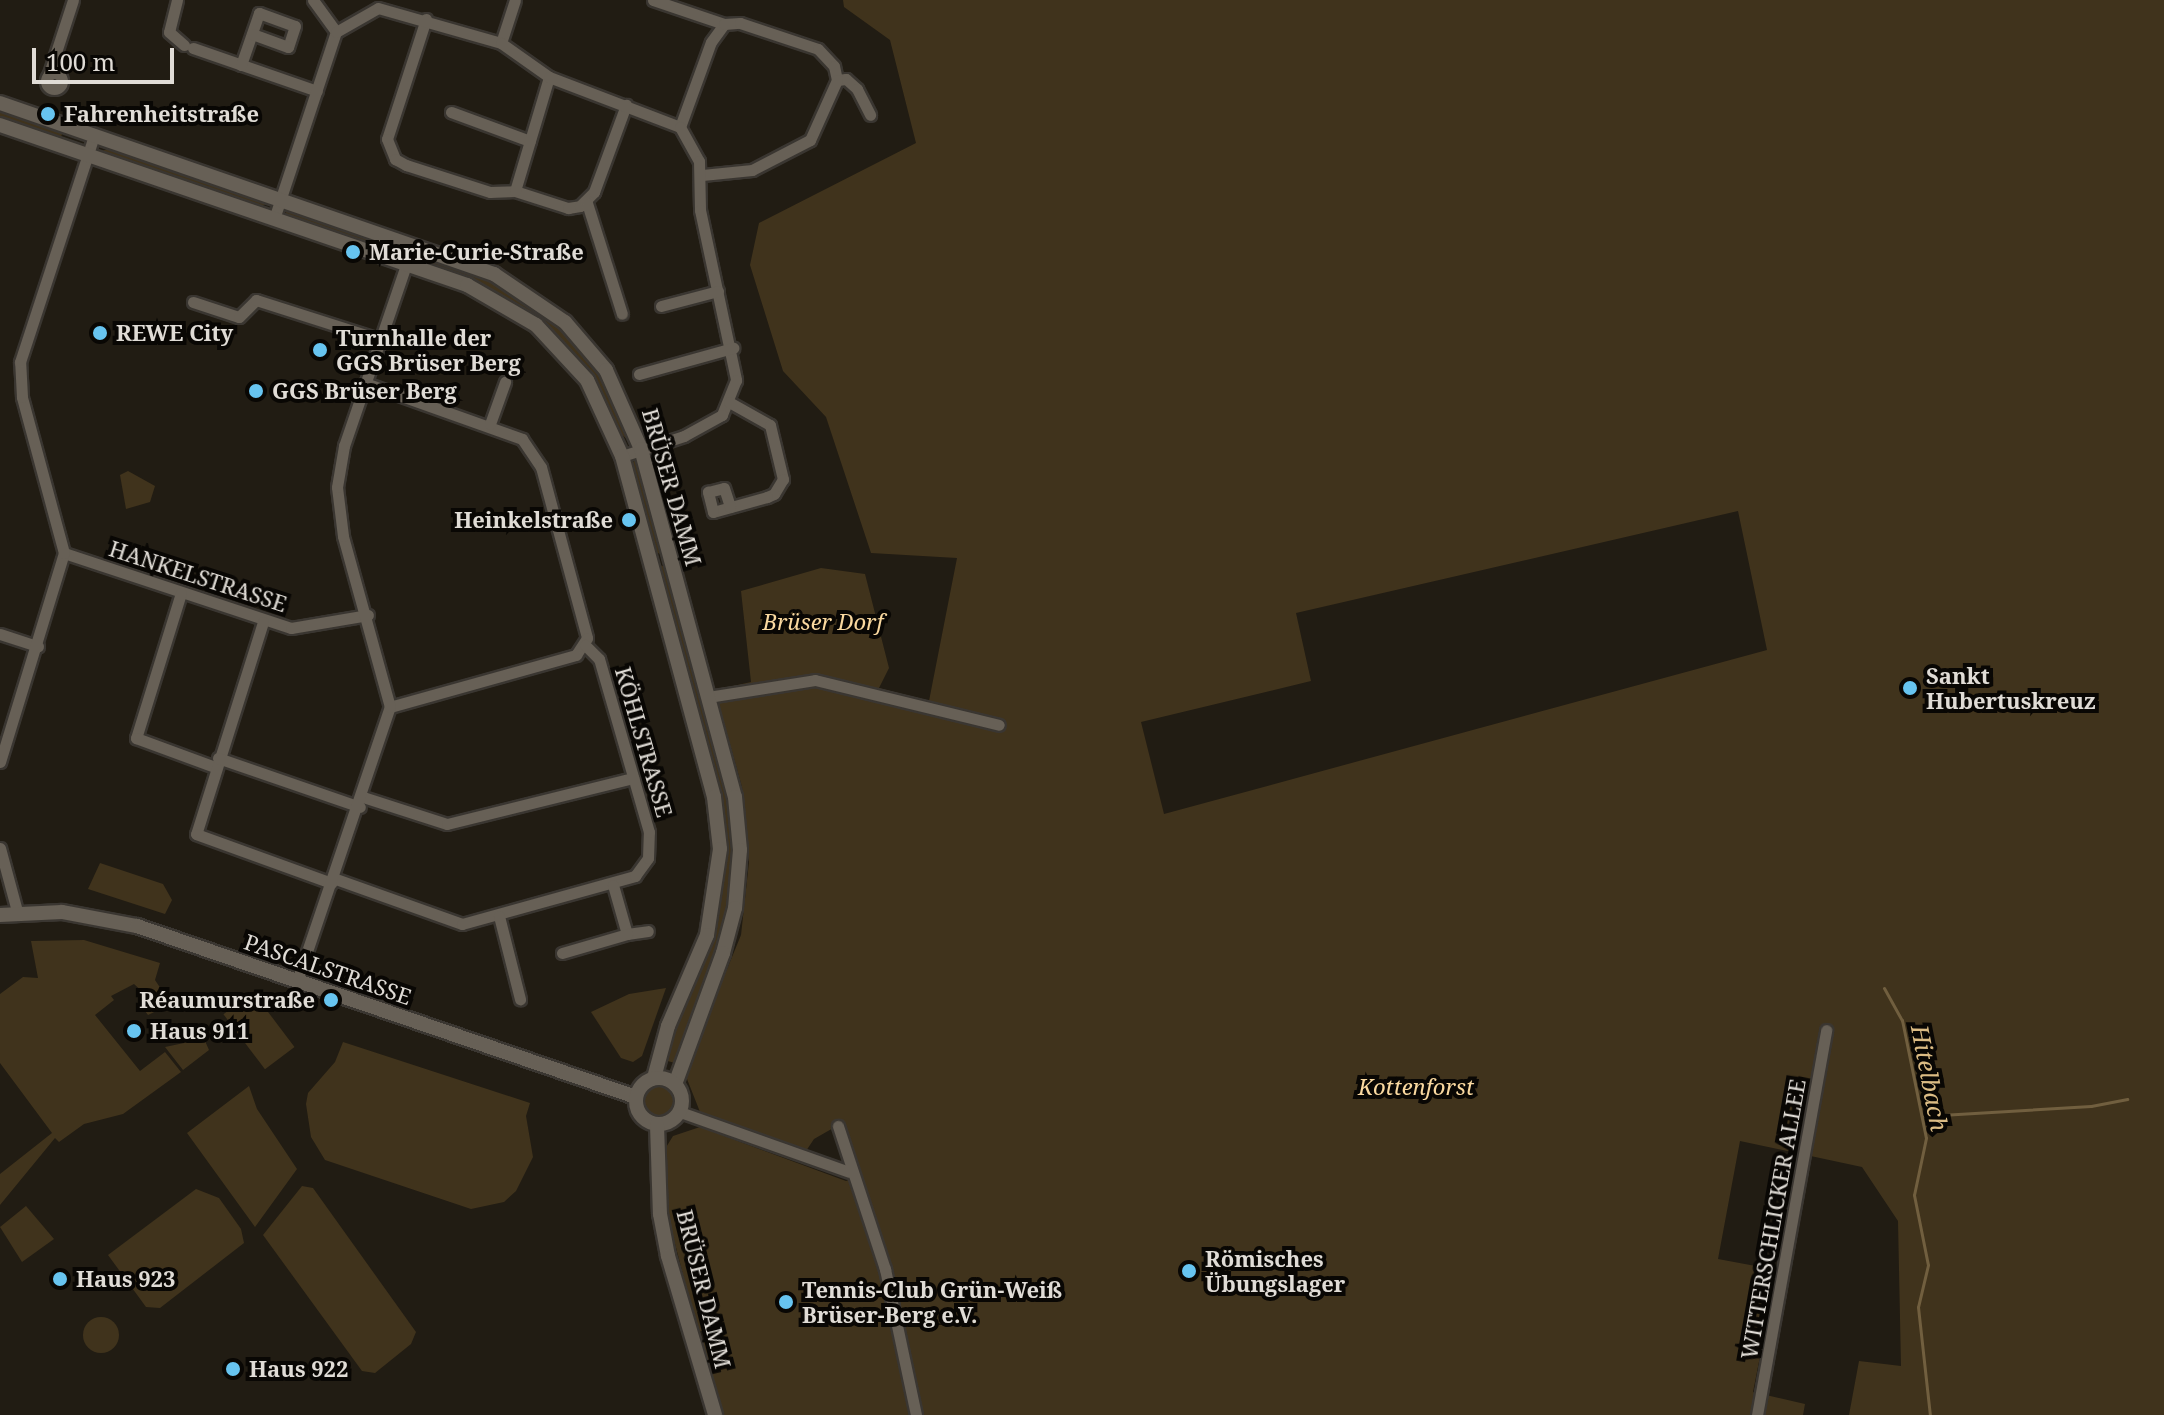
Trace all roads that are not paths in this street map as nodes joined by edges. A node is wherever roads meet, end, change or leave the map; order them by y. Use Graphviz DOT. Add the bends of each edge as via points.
graph roads {
  1 [pos="73,0"];
  2 [pos="177,0"];
  3 [pos="313,0"];
  4 [pos="515,0"];
  5 [pos="653,0"];
  6 [pos="426,19"];
  7 [pos="724,24"];
  8 [pos="336,32"];
  9 [pos="252,34"];
  10 [pos="501,43"];
  11 [pos="241,65"];
  12 [pos="549,77"];
  13 [pos="47,80"];
  14 [pos="837,80"];
  15 [pos="317,91"];
  16 [pos="0,103"];
  17 [pos="626,105"];
  18 [pos="451,112"];
  19 [pos="870,115"];
  20 [pos="0,125"];
  21 [pos="680,127"];
  22 [pos="94,135"];
  23 [pos="530,141"];
  24 [pos="88,155"];
  25 [pos="702,175"];
  26 [pos="515,191"];
  27 [pos="281,199"];
  28 [pos="587,203"];
  29 [pos="274,219"];
  30 [pos="413,245"];
  31 [pos="406,264"];
  32 [pos="718,291"];
  33 [pos="193,302"];
  34 [pos="661,306"];
  35 [pos="622,314"];
  36 [pos="381,340"];
  37 [pos="733,348"];
  38 [pos="639,374"];
  39 [pos="505,382"];
  40 [pos="365,383"];
  41 [pos="729,402"];
  42 [pos="490,424"];
  43 [pos="641,449"];
  44 [pos="622,456"];
  45 [pos="730,507"];
  46 [pos="64,553"];
  47 [pos="181,593"];
  48 [pos="368,615"];
  49 [pos="263,622"];
  50 [pos="0,634"];
  51 [pos="585,645"];
  52 [pos="38,646"];
  53 [pos="708,697"];
  54 [pos="390,707"];
  55 [pos="999,725"];
  56 [pos="0,762"];
  57 [pos="216,762"];
  58 [pos="633,778"];
  59 [pos="361,802"];
  60 [pos="0,848"];
  61 [pos="332,880"];
  62 [pos="613,885"];
  63 [pos="17,911"];
  64 [pos="0,915"];
  65 [pos="499,916"];
  66 [pos="648,931"];
  67 [pos="627,934"];
  68 [pos="562,953"];
  69 [pos="297,981"];
  70 [pos="520,999"];
  71 [pos="1826,1030"];
  72 [pos="654,1078"];
  73 [pos="675,1084"];
  74 [pos="636,1097"];
  75 [pos="680,1112"];
  76 [pos="657,1125"];
  77 [pos="838,1126"];
  78 [pos="849,1172"];
  79 [pos="715,1415"];
  80 [pos="916,1415"];
  81 [pos="1757,1415"];
  1 -- 13 [label="street"];
  2 -- 11 [label="street" via="169,32 188,47"];
  3 -- 8 [label="street"];
  4 -- 10 [label="street"];
  5 -- 7 [label="street"];
  6 -- 8 [label="street" via="378,8"];
  6 -- 10 [label="street"];
  6 -- 26 [label="street" via="390,127 391,153 406,165 490,192"];
  7 -- 14 [label="street" via="740,23 818,49 834,66"];
  7 -- 21 [label="street" via="711,42"];
  8 -- 15 [label="street"];
  9 -- 11 [label="street"];
  10 -- 12 [label="street"];
  11 -- 15 [label="street"];
  12 -- 17 [label="street"];
  12 -- 23 [label="street"];
  14 -- 19 [label="street" via="846,79 857,89"];
  14 -- 25 [label="street" via="810,140 752,170"];
  15 -- 27 [label="street"];
  16 -- 22 [label="street, BRÜSER DAMM"];
  17 -- 21 [label="street"];
  17 -- 28 [label="street"];
  18 -- 23 [label="street"];
  20 -- 24 [label="street, BRÜSER DAMM"];
  21 -- 25 [label="street" via="697,151"];
  22 -- 24 [label="street"];
  22 -- 27 [label="street, BRÜSER DAMM"];
  23 -- 26 [label="street"];
  24 -- 29 [label="street, BRÜSER DAMM"];
  24 -- 46 [label="street" via="20,362 22,397"];
  25 -- 32 [label="street" via="700,210"];
  26 -- 28 [label="street" via="568,208"];
  27 -- 29 [label="street"];
  27 -- 30 [label="street, BRÜSER DAMM"];
  28 -- 35 [label="street"];
  29 -- 31 [label="street, BRÜSER DAMM"];
  30 -- 31 [label="street"];
  30 -- 43 [label="street, BRÜSER DAMM" via="494,274 565,322 606,370"];
  31 -- 36 [label="street"];
  31 -- 44 [label="street, BRÜSER DAMM" via="487,294 549,335 587,380"];
  32 -- 34 [label="street"];
  32 -- 37 [label="street"];
  33 -- 36 [label="street" via="239,317 256,300"];
  36 -- 40 [label="street"];
  37 -- 38 [label="street"];
  37 -- 41 [label="street" via="736,380"];
  39 -- 42 [label="street"];
  40 -- 42 [label="street"];
  40 -- 48 [label="street" via="337,487 343,536"];
  41 -- 43 [label="street" via="722,415 702,428"];
  41 -- 45 [label="street" via="770,425 783,479 774,494"];
  42 -- 51 [label="street" via="522,439 541,467 586,631"];
  43 -- 44 [label="street"];
  43 -- 53 [label="street, BRÜSER DAMM"];
  44 -- 72 [label="street, BRÜSER DAMM" via="714,797 720,849 707,935 668,1026"];
  46 -- 47 [label="street, HANKELSTRASSE"];
  46 -- 52 [label="street"];
  47 -- 49 [label="street, HANKELSTRASSE"];
  47 -- 57 [label="street" via="136,738"];
  48 -- 49 [label="street, HANKELSTRASSE" via="321,627"];
  48 -- 54 [label="street"];
  49 -- 57 [label="street"];
  50 -- 52 [label="street"];
  51 -- 54 [label="street" via="576,655"];
  51 -- 58 [label="street, KÖHLSTRASSE" via="599,659"];
  52 -- 56 [label="street"];
  53 -- 55 [label="street" via="815,680"];
  53 -- 73 [label="street, BRÜSER DAMM" via="735,797 739,864 723,953"];
  54 -- 59 [label="street"];
  57 -- 59 [label="street"];
  57 -- 61 [label="street" via="196,834"];
  58 -- 59 [label="street" via="447,824"];
  58 -- 62 [label="street, KÖHLSTRASSE" via="650,849 635,876"];
  59 -- 61 [label="street"];
  60 -- 63 [label="street"];
  61 -- 65 [label="street, KÖHLSTRASSE" via="462,924"];
  61 -- 69 [label="street"];
  62 -- 65 [label="street, KÖHLSTRASSE"];
  62 -- 67 [label="street"];
  63 -- 64 [label="street, PASCALSTRASSE"];
  63 -- 69 [label="street, PASCALSTRASSE" via="100,916"];
  65 -- 70 [label="street"];
  66 -- 67 [label="street"];
  67 -- 68 [label="street"];
  69 -- 74 [label="street, PASCALSTRASSE"];
  71 -- 81 [label="street, WITTERSCHLICKER ALLEE"];
  72 -- 73 [label="street"];
  72 -- 74 [label="street, BRÜSER DAMM"];
  73 -- 75 [label="street" via="683,1097"];
  74 -- 76 [label="street" via="643,1119"];
  75 -- 76 [label="street"];
  75 -- 78 [label="street"];
  76 -- 79 [label="street, BRÜSER DAMM" via="660,1214 668,1256"];
  77 -- 78 [label="street"];
  78 -- 80 [label="street" via="885,1269"];
}
